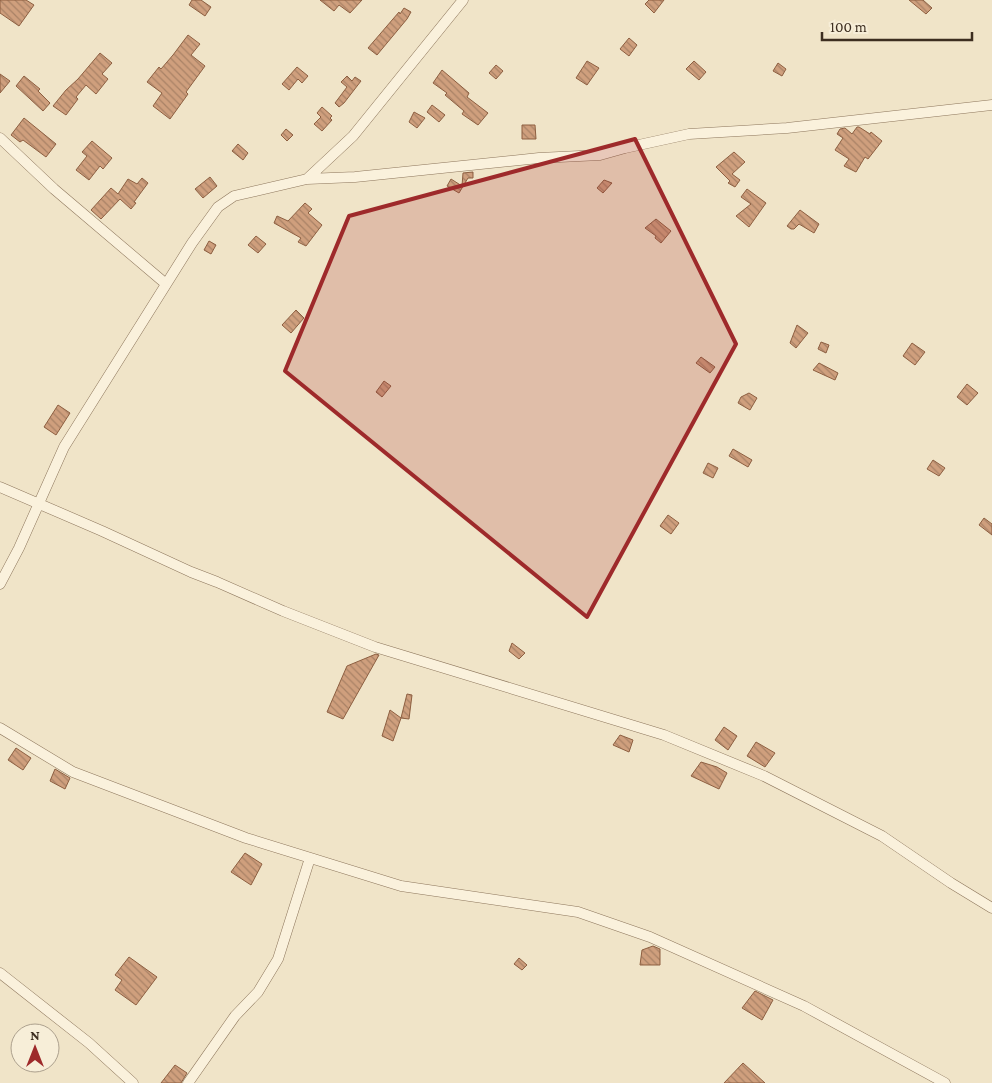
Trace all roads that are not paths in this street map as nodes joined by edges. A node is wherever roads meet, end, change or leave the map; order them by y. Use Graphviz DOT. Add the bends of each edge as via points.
graph roads {
  1 [pos="463,0"];
  2 [pos="992,105"];
  3 [pos="0,138"];
  4 [pos="307,179"];
  5 [pos="166,284"];
  6 [pos="0,487"];
  7 [pos="39,503"];
  8 [pos="0,584"];
  9 [pos="0,728"];
  10 [pos="310,858"];
  11 [pos="992,908"];
  12 [pos="0,973"];
  13 [pos="134,1083"];
  14 [pos="188,1083"];
  15 [pos="945,1083"];
  1 -- 4 [label="street" via="353,136"];
  2 -- 4 [label="street" via="787,128 689,134 600,155"];
  3 -- 5 [label="street" via="54,189"];
  4 -- 5 [label="street" via="234,196 218,207"];
  5 -- 7 [label="street" via="64,447"];
  6 -- 7 [label="street"];
  7 -- 8 [label="street"];
  7 -- 11 [label="street" via="191,572 375,647 664,735 764,776 882,836"];
  9 -- 10 [label="street" via="73,772 246,838"];
  10 -- 14 [label="street" via="278,959 258,992 235,1016"];
  10 -- 15 [label="street" via="401,886 578,912 650,937 804,1006"];
  12 -- 13 [label="street"];
}
